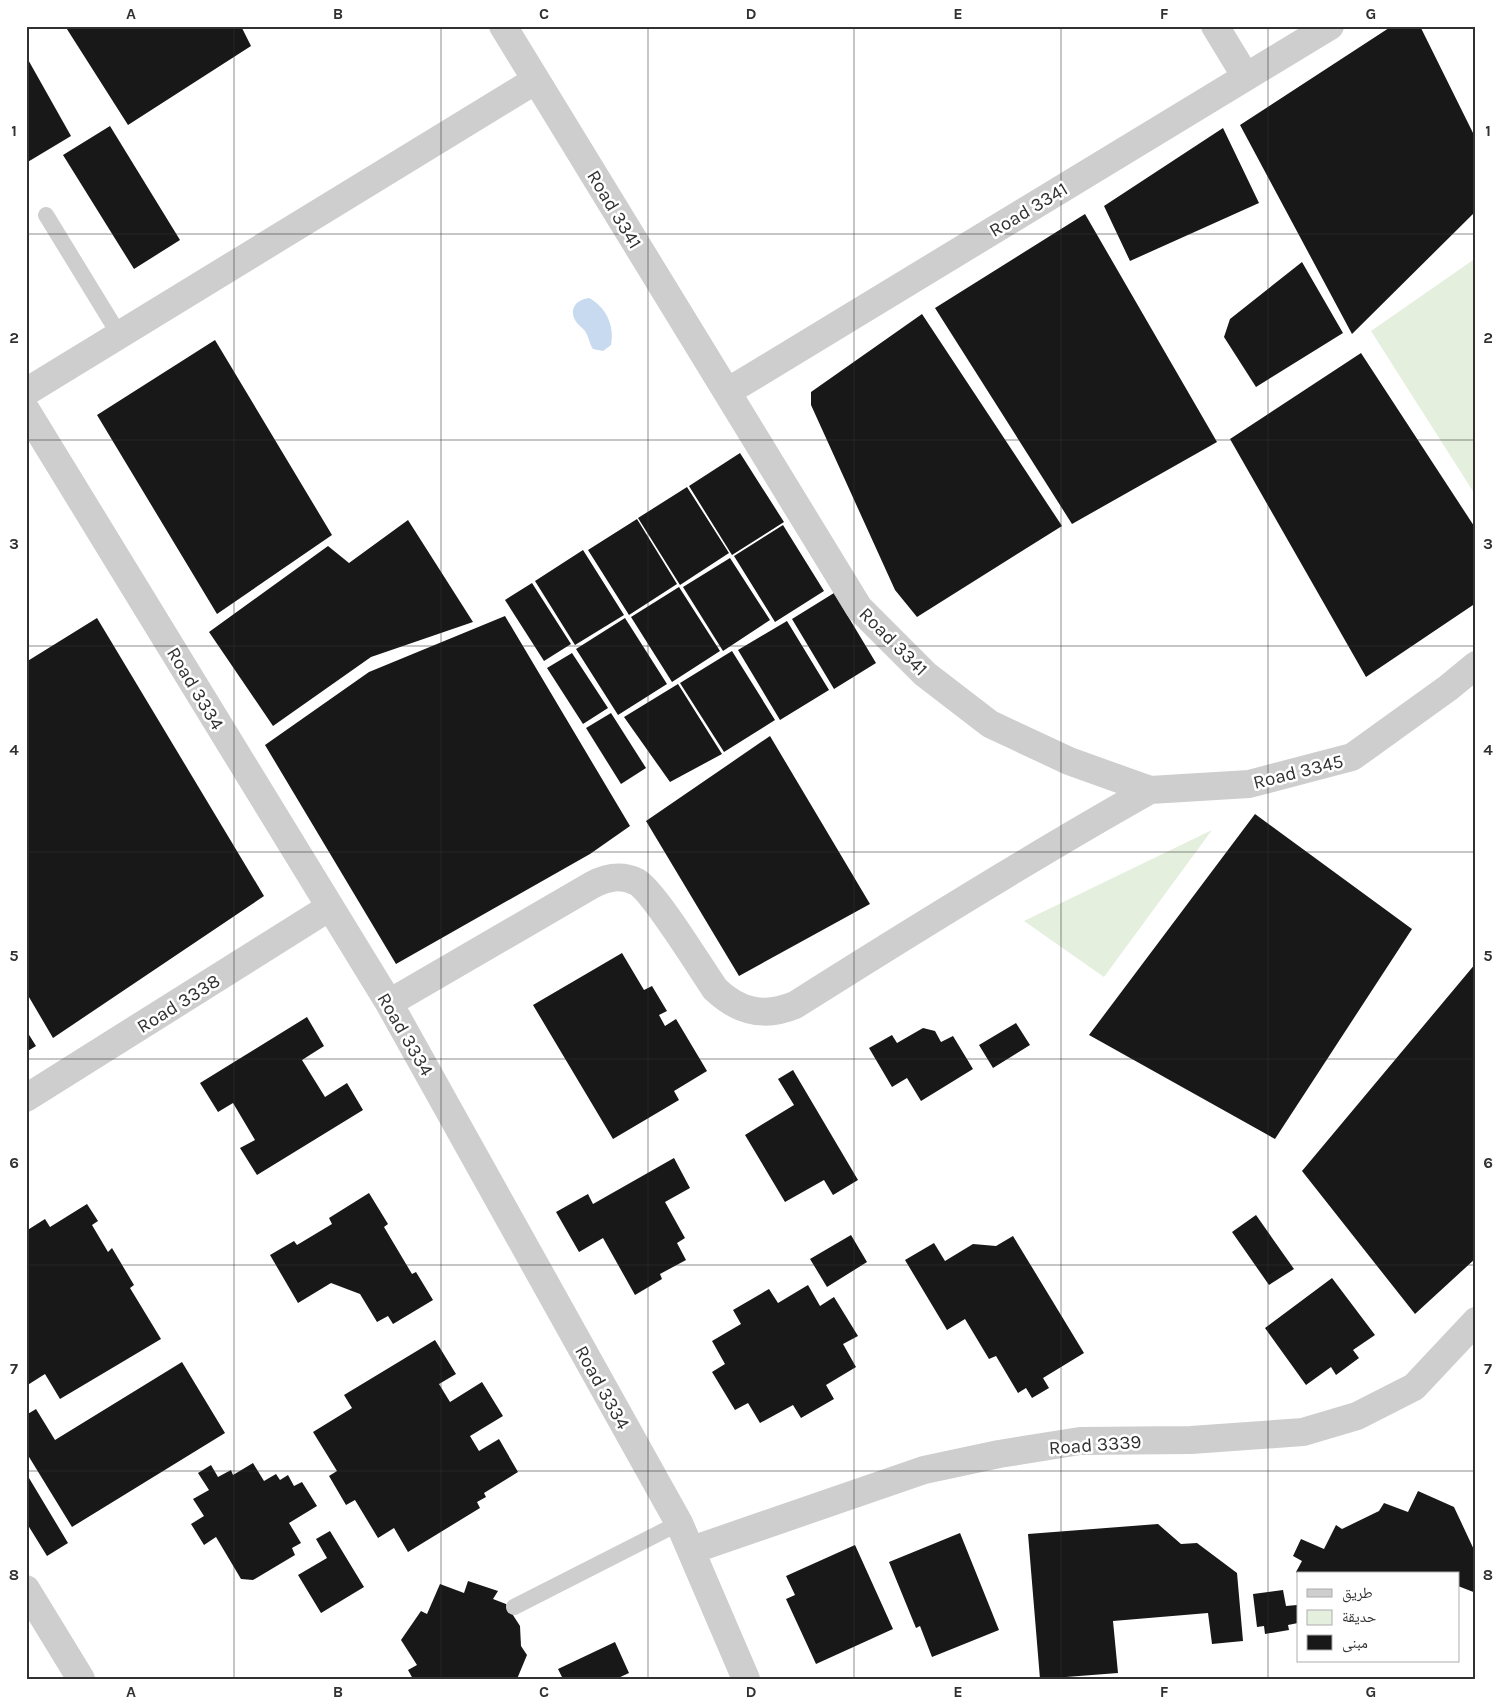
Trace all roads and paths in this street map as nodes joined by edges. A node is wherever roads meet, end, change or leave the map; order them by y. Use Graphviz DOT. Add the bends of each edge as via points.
graph roads {
  1 [pos="503,26"];
  2 [pos="1215,26"];
  3 [pos="1330,26"];
  4 [pos="1246,77"];
  5 [pos="536,80"];
  6 [pos="46,215"];
  7 [pos="120,336"];
  8 [pos="26,392"];
  9 [pos="726,392"];
  10 [pos="26,410"];
  11 [pos="1476,665"];
  12 [pos="1150,790"];
  13 [pos="330,907"];
  14 [pos="389,1003"];
  15 [pos="26,1098"];
  16 [pos="1476,1321"];
  17 [pos="679,1523"];
  18 [pos="692,1550"];
  19 [pos="26,1589"];
  20 [pos="514,1607"];
  21 [pos="81,1679"];
  22 [pos="746,1679"];
  1 -- 5 [label="street, Road 3341"];
  2 -- 4 [label="street"];
  3 -- 4 [label="street, Road 3341"];
  4 -- 9 [label="street, Road 3341"];
  5 -- 7 [label="street"];
  5 -- 9 [label="street, Road 3341"];
  6 -- 7 [label="lane"];
  7 -- 8 [label="street"];
  9 -- 12 [label="street, Road 3341" via="860,608 925,674 990,724 1069,761"];
  10 -- 13 [label="street, Road 3334"];
  11 -- 12 [label="street, Road 3345" via="1352,758 1249,784"];
  12 -- 14 [label="street" via="782,1011 752,1012 725,999 646,890 626,878 614,877 592,884"];
  13 -- 14 [label="street, Road 3334"];
  13 -- 15 [label="street, Road 3338"];
  14 -- 17 [label="street, Road 3334"];
  16 -- 18 [label="street, Road 3339" via="1414,1387 1357,1416 1296,1433 1191,1440 1080,1441 999,1454 924,1470"];
  17 -- 18 [label="street, Road 3334"];
  17 -- 20 [label="lane"];
  18 -- 22 [label="street, Road 3334"];
  19 -- 21 [label="street"];
}
